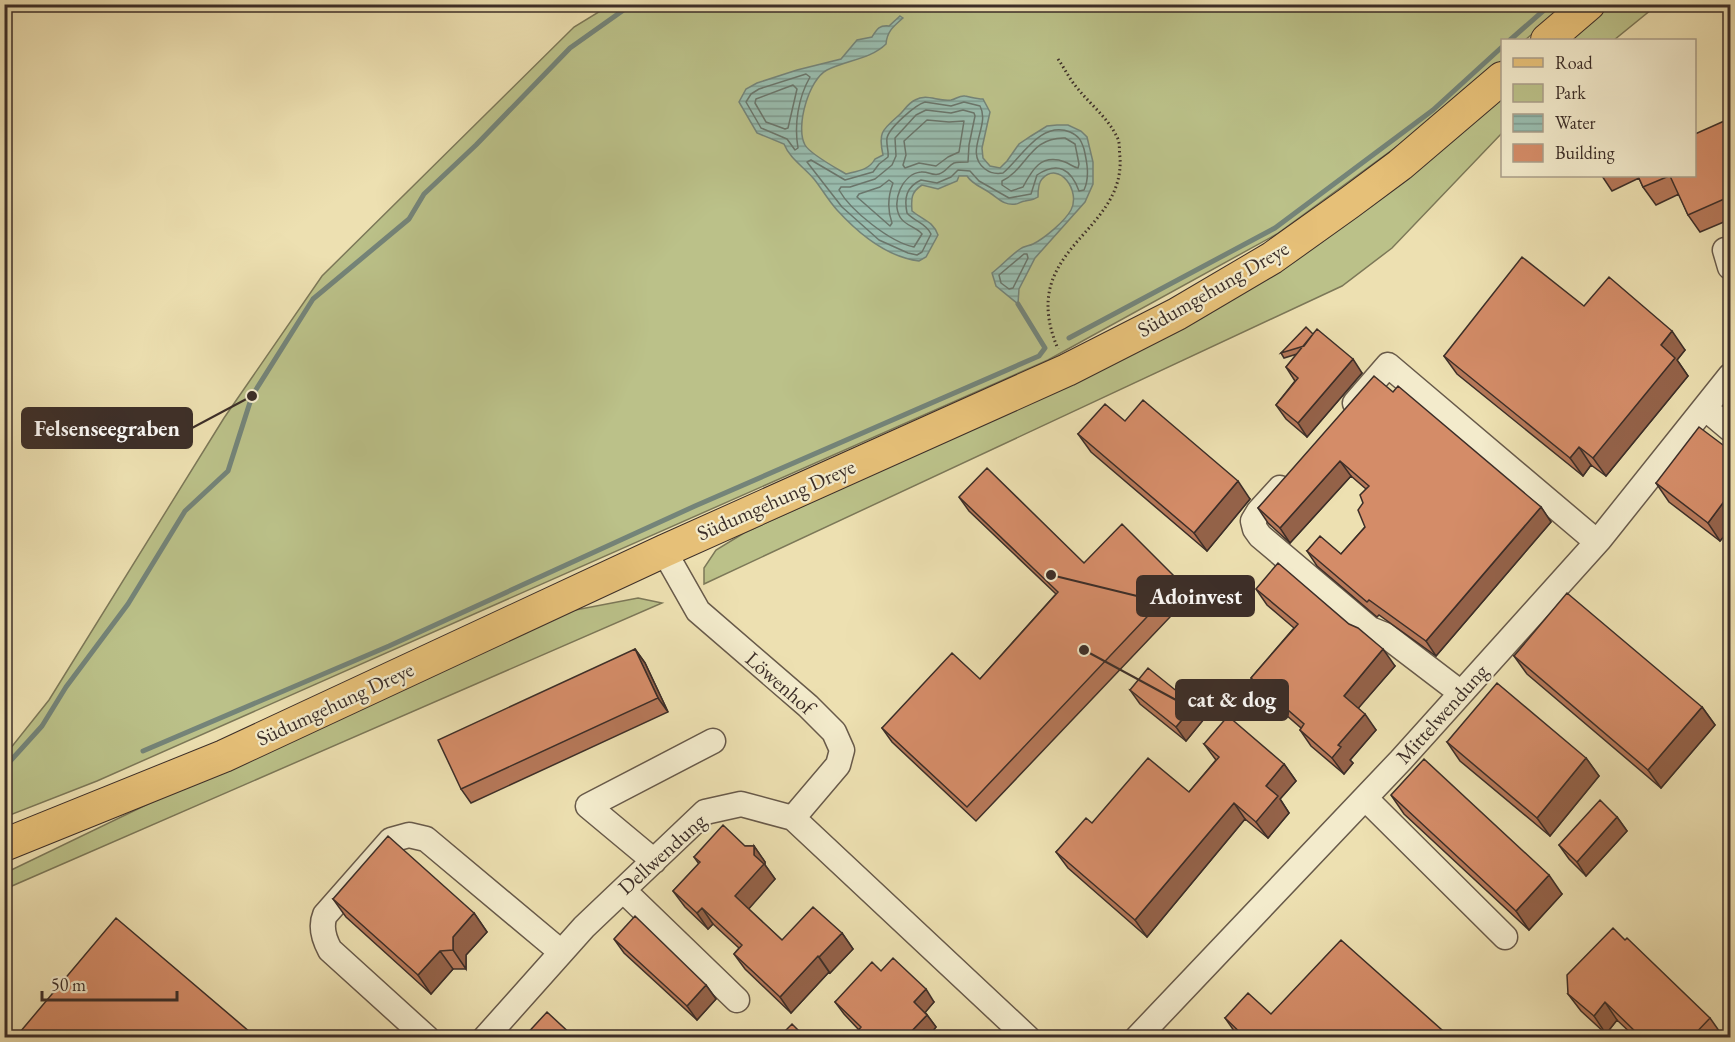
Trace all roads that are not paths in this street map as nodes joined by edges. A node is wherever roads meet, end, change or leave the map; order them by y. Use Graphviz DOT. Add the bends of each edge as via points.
graph roads {
  1 [pos="1589,4"];
  2 [pos="1548,39"];
  3 [pos="1501,80"];
  4 [pos="1731,376"];
  5 [pos="1705,408"];
  6 [pos="1344,417"];
  7 [pos="1731,429"];
  8 [pos="1299,468"];
  9 [pos="1597,542"];
  10 [pos="663,551"];
  11 [pos="1461,693"];
  12 [pos="713,741"];
  13 [pos="1365,798"];
  14 [pos="793,818"];
  15 [pos="4,845"];
  16 [pos="654,861"];
  17 [pos="622,890"];
  18 [pos="1505,937"];
  19 [pos="561,952"];
  20 [pos="737,1000"];
  21 [pos="1015,1034"];
  22 [pos="485,1037"];
  23 [pos="428,1038"];
  24 [pos="1137,1038"];
  1 -- 2 [label="main road"];
  3 -- 10 [label="main road, Südumgehung Dreye" via="1400,165 1272,258 1177,314 1067,370"];
  4 -- 5 [label="street, Mittelwendung"];
  5 -- 7 [label="street"];
  5 -- 9 [label="street, Mittelwendung"];
  6 -- 9 [label="street" via="1388,365"];
  8 -- 11 [label="street" via="1259,510 1253,521 1260,536 1370,629 1385,635"];
  9 -- 11 [label="street, Mittelwendung"];
  10 -- 14 [label="street, Löwenhof" via="698,611 834,732 842,750 838,765"];
  10 -- 15 [label="main road, Südumgehung Dreye" via="224,756"];
  11 -- 13 [label="street, Mittelwendung"];
  12 -- 16 [label="street" via="588,806"];
  13 -- 18 [label="street"];
  13 -- 24 [label="street, Mittelwendung"];
  14 -- 16 [label="street, Dellwendung" via="741,804 705,812"];
  14 -- 21 [label="street, Dellwendung"];
  16 -- 17 [label="street, Dellwendung"];
  17 -- 19 [label="street, Dellwendung"];
  17 -- 20 [label="street"];
  19 -- 22 [label="street, Dellwendung"];
  19 -- 23 [label="street" via="426,839 409,835 391,840 325,915 323,934 330,950"];
}
